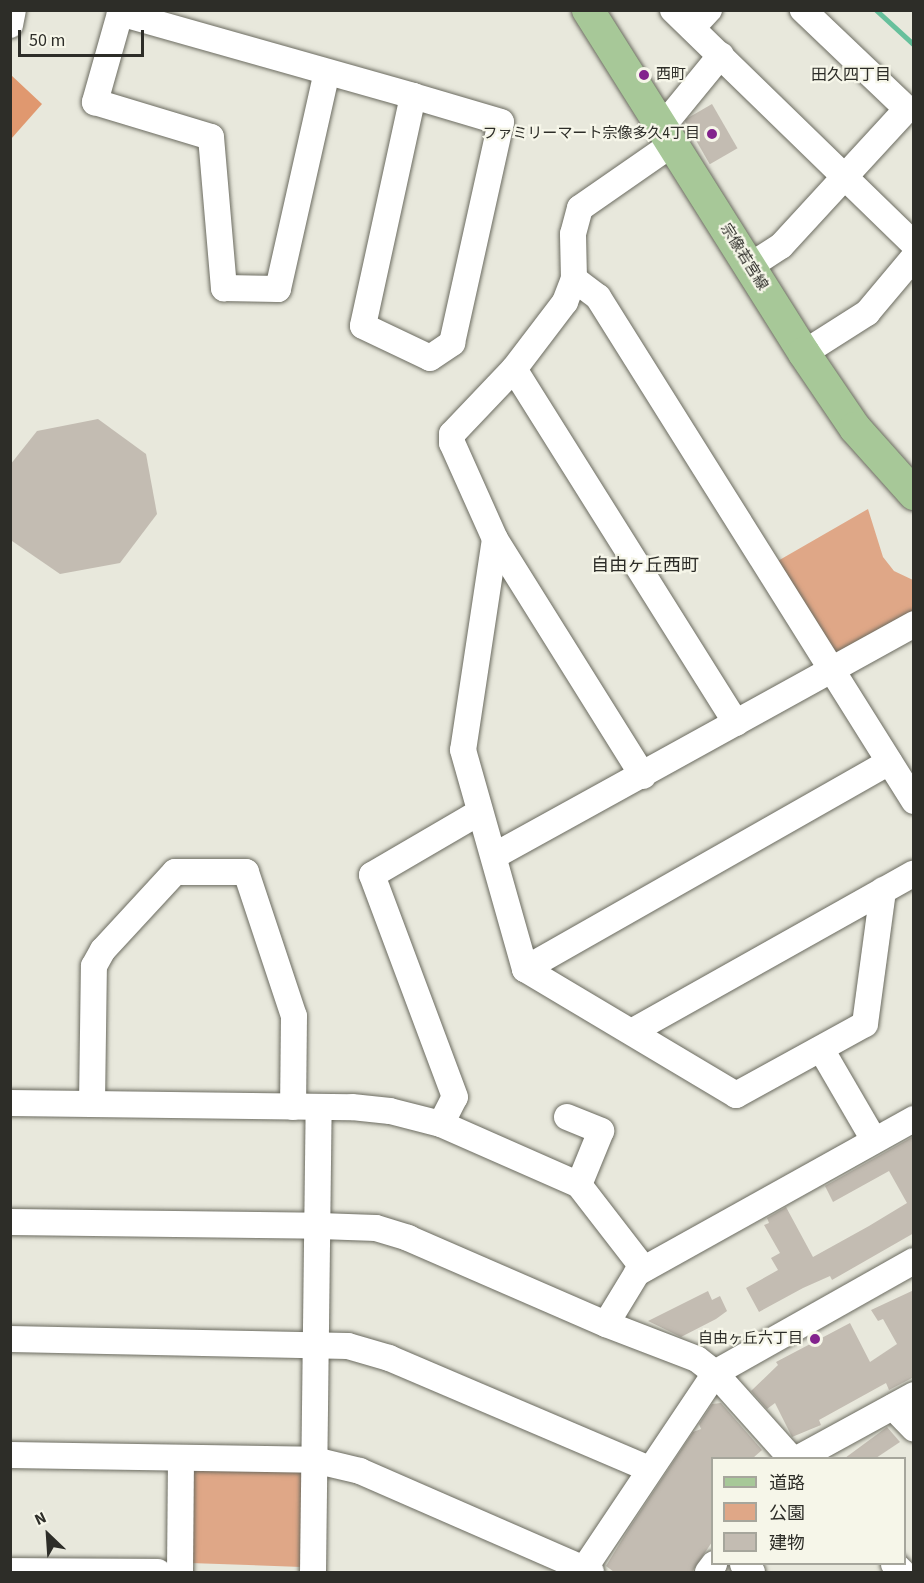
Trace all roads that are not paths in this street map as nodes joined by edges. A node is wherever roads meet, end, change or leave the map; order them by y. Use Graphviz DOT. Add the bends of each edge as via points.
graph roads {
  1 [pos="14,10"];
  2 [pos="588,10"];
  3 [pos="673,10"];
  4 [pos="802,10"];
  5 [pos="120,12"];
  6 [pos="701,19"];
  7 [pos="10,25"];
  8 [pos="721,55"];
  9 [pos="327,72"];
  10 [pos="413,96"];
  11 [pos="910,106"];
  12 [pos="667,136"];
  13 [pos="845,177"];
  14 [pos="914,244"];
  15 [pos="914,257"];
  16 [pos="750,266"];
  17 [pos="574,279"];
  18 [pos="804,353"];
  19 [pos="513,369"];
  20 [pos="914,494"];
  21 [pos="495,539"];
  22 [pos="914,624"];
  23 [pos="832,669"];
  24 [pos="736,723"];
  25 [pos="889,762"];
  26 [pos="643,776"];
  27 [pos="914,801"];
  28 [pos="480,812"];
  29 [pos="494,856"];
  30 [pos="914,873"];
  31 [pos="884,890"];
  32 [pos="525,969"];
  33 [pos="633,1032"];
  34 [pos="821,1049"];
  35 [pos="10,1103"];
  36 [pos="92,1104"];
  37 [pos="293,1107"];
  38 [pos="319,1107"];
  39 [pos="567,1117"];
  40 [pos="914,1119"];
  41 [pos="441,1124"];
  42 [pos="874,1140"];
  43 [pos="579,1185"];
  44 [pos="10,1222"];
  45 [pos="320,1226"];
  46 [pos="914,1261"];
  47 [pos="644,1269"];
  48 [pos="606,1324"];
  49 [pos="10,1339"];
  50 [pos="316,1343"];
  51 [pos="715,1373"];
  52 [pos="903,1401"];
  53 [pos="914,1429"];
  54 [pos="10,1455"];
  55 [pos="790,1457"];
  56 [pos="801,1457"];
  57 [pos="181,1458"];
  58 [pos="314,1460"];
  59 [pos="649,1469"];
  60 [pos="10,1571"];
  61 [pos="586,1571"];
  62 [pos="158,1572"];
  63 [pos="180,1572"];
  64 [pos="313,1572"];
  1 -- 7 [label="street"];
  2 -- 12 [label="main road, 宗像若宮線"];
  3 -- 6 [label="street"];
  4 -- 11 [label="street"];
  5 -- 9 [label="street"];
  5 -- 9 [label="street" via="95,102 211,137 224,288 278,289"];
  6 -- 8 [label="street"];
  8 -- 12 [label="street"];
  8 -- 13 [label="street"];
  9 -- 10 [label="street"];
  10 -- 10 [label="street" via="501,122 452,343 430,358 363,326"];
  11 -- 13 [label="street"];
  12 -- 16 [label="main road, 宗像若宮線"];
  12 -- 17 [label="street" via="580,208 573,234"];
  13 -- 14 [label="street"];
  13 -- 16 [label="street" via="781,246"];
  15 -- 18 [label="street" via="867,313"];
  16 -- 18 [label="main road, 宗像若宮線"];
  17 -- 19 [label="street" via="566,302"];
  17 -- 23 [label="street" via="598,297"];
  18 -- 20 [label="main road, 宗像若宮線" via="855,428"];
  19 -- 21 [label="street" via="452,434 456,453"];
  19 -- 24 [label="street"];
  21 -- 26 [label="street"];
  21 -- 28 [label="street" via="463,750"];
  22 -- 23 [label="street"];
  23 -- 24 [label="street"];
  23 -- 25 [label="street"];
  24 -- 26 [label="street"];
  25 -- 27 [label="street"];
  25 -- 32 [label="street"];
  26 -- 29 [label="street"];
  28 -- 29 [label="street"];
  28 -- 41 [label="street" via="372,875 455,1097"];
  29 -- 32 [label="street"];
  30 -- 31 [label="street"];
  31 -- 33 [label="street"];
  31 -- 34 [label="street" via="865,1024"];
  32 -- 33 [label="street"];
  33 -- 34 [label="street" via="736,1095"];
  34 -- 42 [label="street"];
  35 -- 36 [label="street"];
  36 -- 37 [label="street"];
  36 -- 37 [label="street" via="94,966 103,950 175,872 246,872 294,1016"];
  37 -- 38 [label="street"];
  38 -- 41 [label="street" via="390,1111"];
  38 -- 45 [label="street"];
  39 -- 43 [label="street" via="601,1131"];
  40 -- 42 [label="street"];
  41 -- 43 [label="street"];
  42 -- 47 [label="street"];
  43 -- 47 [label="street"];
  44 -- 45 [label="street"];
  45 -- 48 [label="street" via="376,1228 408,1238"];
  45 -- 50 [label="street"];
  46 -- 51 [label="street"];
  47 -- 48 [label="street" via="637,1273"];
  48 -- 51 [label="street" via="698,1359"];
  49 -- 50 [label="street"];
  50 -- 58 [label="street"];
  50 -- 59 [label="street" via="348,1346 389,1358"];
  51 -- 55 [label="street"];
  51 -- 59 [label="street"];
  52 -- 53 [label="street"];
  52 -- 56 [label="street"];
  54 -- 57 [label="street"];
  57 -- 58 [label="street"];
  57 -- 63 [label="street"];
  58 -- 61 [label="street" via="360,1471"];
  58 -- 64 [label="street"];
  59 -- 61 [label="street"];
  60 -- 62 [label="street"];
}
